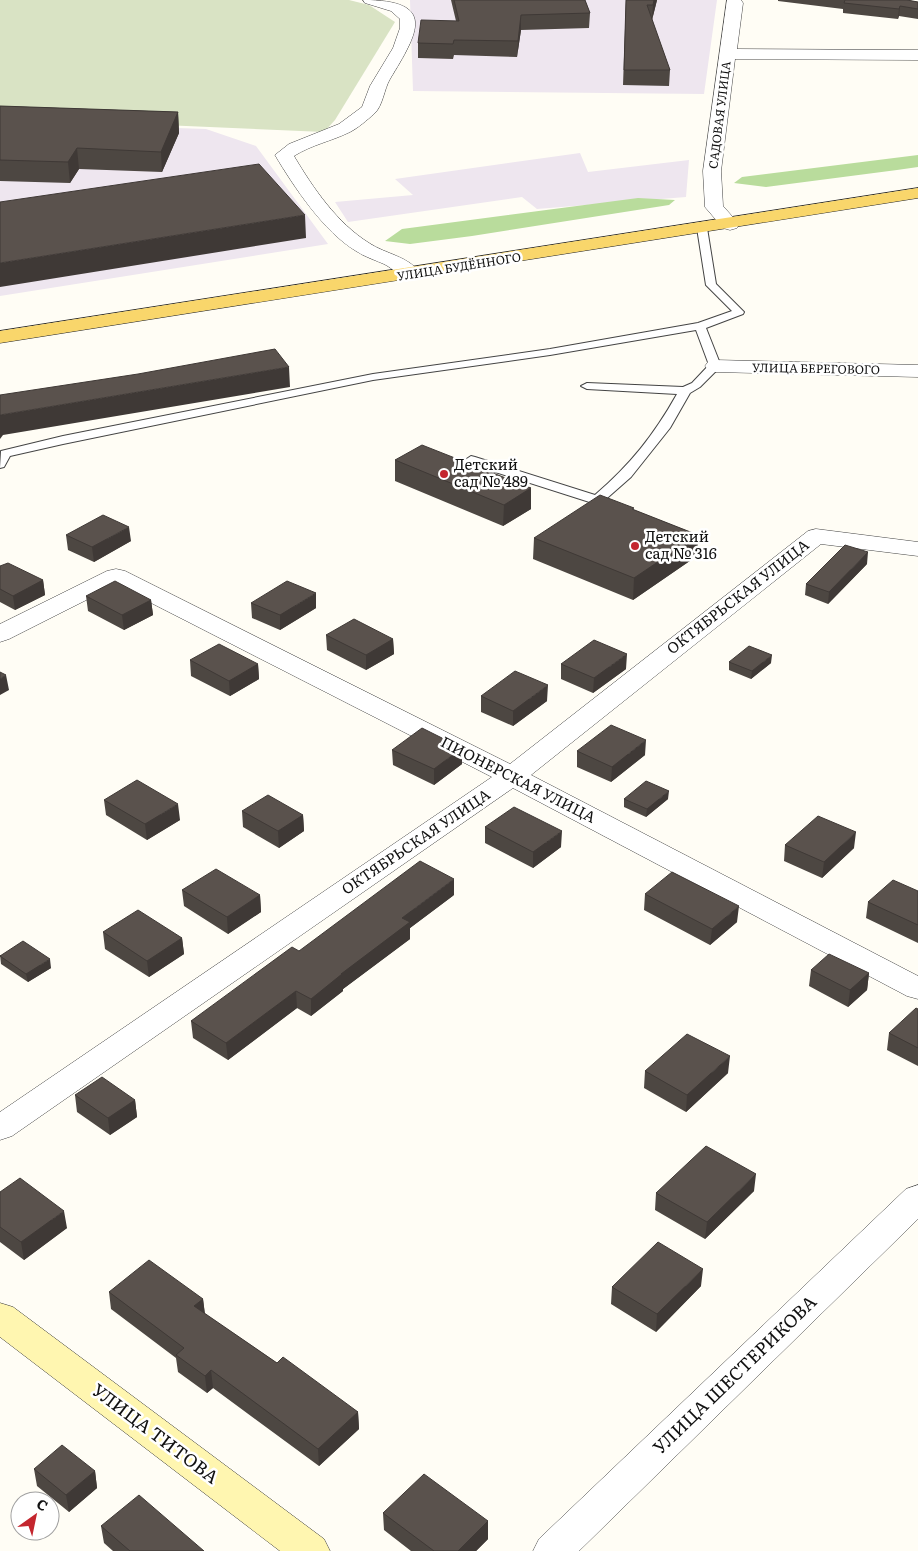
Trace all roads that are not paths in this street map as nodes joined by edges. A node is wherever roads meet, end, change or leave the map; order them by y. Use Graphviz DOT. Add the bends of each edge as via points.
graph roads {
  1 [pos="370,0"];
  2 [pos="734,0"];
  3 [pos="728,54"];
  4 [pos="918,55"];
  5 [pos="918,194"];
  6 [pos="730,224"];
  7 [pos="702,228"];
  8 [pos="411,274"];
  9 [pos="700,326"];
  10 [pos="0,337"];
  11 [pos="715,366"];
  12 [pos="918,371"];
  13 [pos="586,386"];
  14 [pos="685,391"];
  15 [pos="2,457"];
  16 [pos="472,460"];
  17 [pos="598,499"];
  18 [pos="615,506"];
  19 [pos="918,548"];
  20 [pos="0,634"];
  21 [pos="512,776"];
  22 [pos="918,989"];
  23 [pos="0,1128"];
  24 [pos="918,1198"];
  25 [pos="0,1317"];
  26 [pos="310,1551"];
  27 [pos="553,1551"];
  1 -- 8 [label="street" via="396,8 408,18 408,28 401,48 378,86 370,109 345,128 284,155 302,185 334,223 362,247 393,261"];
  2 -- 3 [label="street, САДОВАЯ УЛИЦА"];
  3 -- 4 [label="street"];
  3 -- 6 [label="street, САДОВАЯ УЛИЦА" via="712,171 714,207"];
  5 -- 6 [label="main road, УЛИЦА БУДЁННОГО"];
  6 -- 7 [label="main road, УЛИЦА БУДЁННОГО"];
  7 -- 8 [label="main road, УЛИЦА БУДЁННОГО"];
  7 -- 9 [label="lane" via="711,284 739,312"];
  8 -- 10 [label="main road, УЛИЦА БУДЁННОГО"];
  9 -- 11 [label="lane"];
  9 -- 15 [label="lane" via="550,352 373,377 63,440"];
  11 -- 12 [label="street, УЛИЦА БЕРЕГОВОГО"];
  11 -- 14 [label="lane"];
  13 -- 14 [label="lane"];
  14 -- 17 [label="lane" via="666,425 627,474"];
  16 -- 17 [label="lane"];
  17 -- 18 [label="lane"];
  19 -- 21 [label="street, ОКТЯБРЬСКАЯ УЛИЦА" via="816,536"];
  20 -- 21 [label="street, ПИОНЕРСКАЯ УЛИЦА" via="116,576"];
  21 -- 22 [label="street, ПИОНЕРСКАЯ УЛИЦА"];
  21 -- 23 [label="street, ОКТЯБРЬСКАЯ УЛИЦА"];
  24 -- 27 [label="street, УЛИЦА ШЕСТЕРИКОВА"];
  25 -- 26 [label="street, УЛИЦА ТИТОВА"];
}
